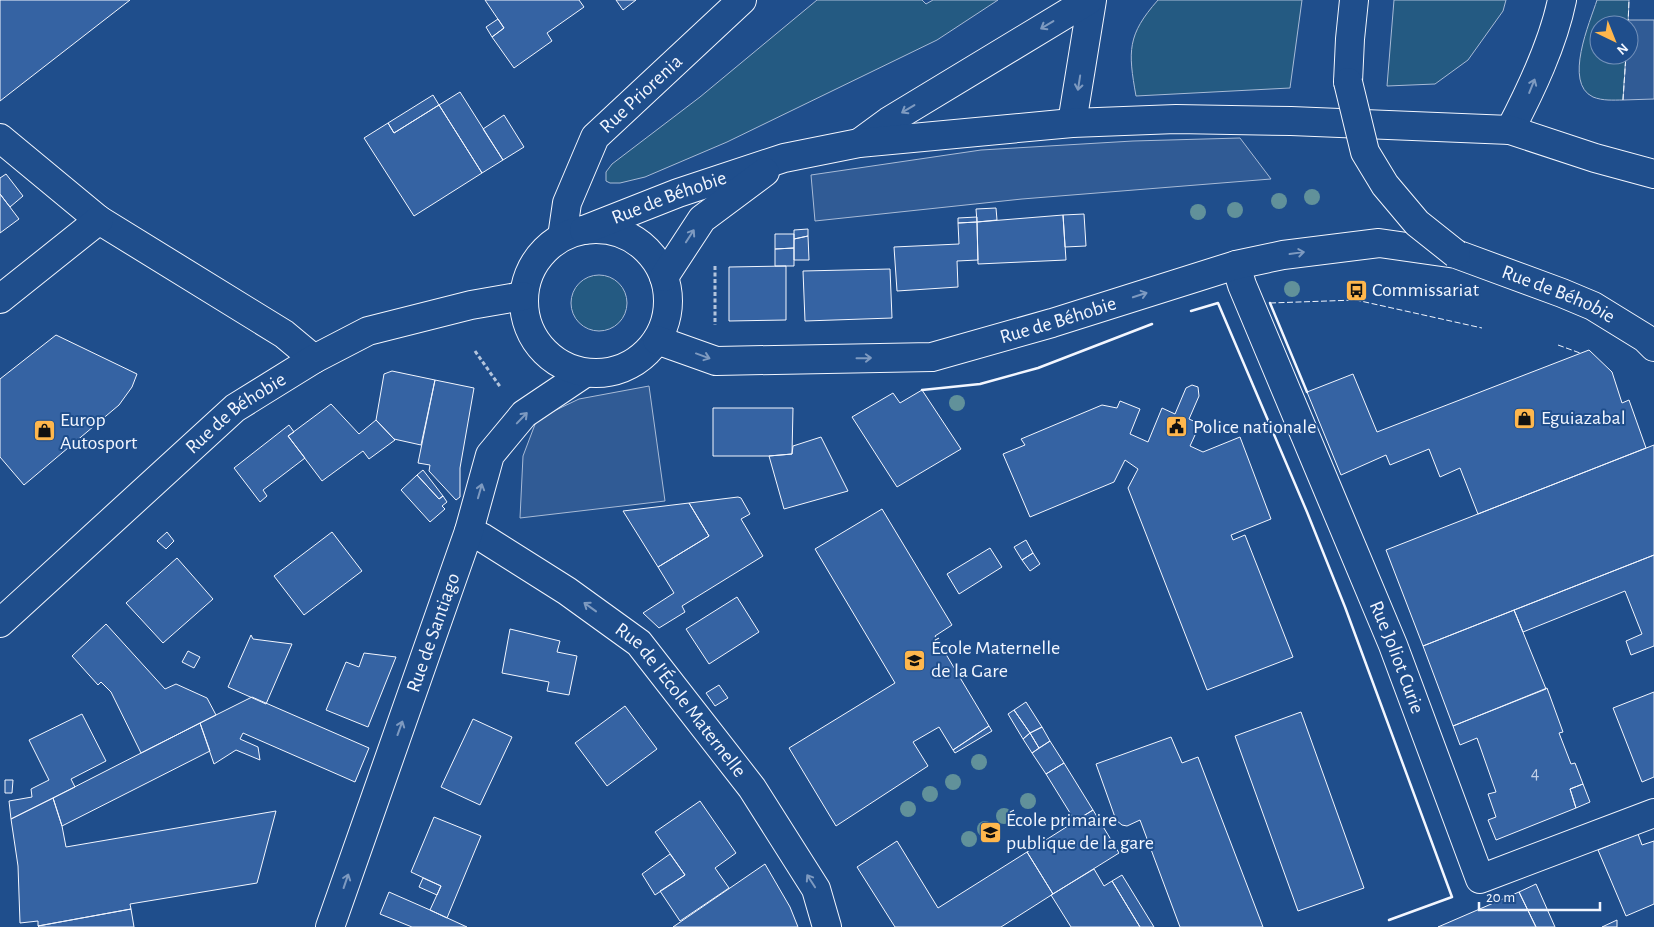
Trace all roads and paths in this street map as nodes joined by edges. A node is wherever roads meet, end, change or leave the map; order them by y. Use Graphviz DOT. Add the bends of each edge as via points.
graph roads {
  1 [pos="742,0"];
  2 [pos="1090,0"];
  3 [pos="1354,0"];
  4 [pos="1562,0"];
  5 [pos="1072,123"];
  6 [pos="1510,130"];
  7 [pos="0,138"];
  8 [pos="860,143"];
  9 [pos="784,158"];
  10 [pos="1654,174"];
  11 [pos="100,220"];
  12 [pos="573,233"];
  13 [pos="1456,254"];
  14 [pos="714,258"];
  15 [pos="1236,265"];
  16 [pos="664,277"];
  17 [pos="523,296"];
  18 [pos="0,299"];
  19 [pos="715,328"];
  20 [pos="657,340"];
  21 [pos="1654,347"];
  22 [pos="475,351"];
  23 [pos="314,359"];
  24 [pos="585,373"];
  25 [pos="505,395"];
  26 [pos="469,531"];
  27 [pos="0,623"];
  28 [pos="1654,813"];
  29 [pos="330,927"];
  30 [pos="827,927"];
  1 -- 12 [label="main road, Rue Priorenia" via="596,137 567,204"];
  2 -- 5 [label="main road, one-way"];
  2 -- 8 [label="main road, Rue de Béhobie, one-way" via="890,121"];
  3 -- 13 [label="main road, Rue de Béhobie, bridge" via="1348,82 1365,152 1384,185 1417,223"];
  6 -- 4 [label="main road, one-way" via="1530,91"];
  5 -- 6 [label="main road, Rue de Béhobie" via="1176,119"];
  5 -- 8 [label="main road, Rue de Béhobie"];
  6 -- 10 [label="main road, Rue de Béhobie"];
  7 -- 11 [label="main road"];
  8 -- 9 [label="main road, Rue de Béhobie"];
  9 -- 12 [label="main road, Rue de Béhobie" via="678,193"];
  16 -- 9 [label="main road, Rue de Béhobie, one-way" via="702,219"];
  11 -- 18 [label="main road"];
  11 -- 23 [label="main road" via="284,334"];
  12 -- 16 [label="main road" via="610,230 633,239 652,255"];
  12 -- 17 [label="main road" via="543,252 529,272"];
  15 -- 13 [label="main road, Rue de Béhobie, one-way" via="1283,255 1379,243"];
  13 -- 21 [label="main road, Rue de Béhobie" via="1593,306"];
  14 -- 19 [label="path"];
  20 -- 15 [label="main road, Rue de Béhobie, one-way" via="716,361 932,357"];
  15 -- 28 [label="main road, Rue Joliot Curie" via="1393,645 1480,879"];
  16 -- 20 [label="main road" via="668,298 666,320"];
  17 -- 23 [label="main road, Rue de Béhobie" via="471,305 368,331"];
  17 -- 24 [label="main road" via="525,318 537,343 564,367"];
  20 -- 24 [label="main road" via="644,356 626,368 606,373"];
  22 -- 25 [label="path"];
  23 -- 27 [label="main road, Rue de Béhobie" via="235,408"];
  26 -- 24 [label="main road, Rue de Santiago, one-way" via="490,455 524,414"];
  29 -- 26 [label="main road, Rue de Santiago, one-way"];
  30 -- 26 [label="main road, Rue de l'École Maternelle, one-way" via="816,889 752,788 638,643 567,591"];
}
